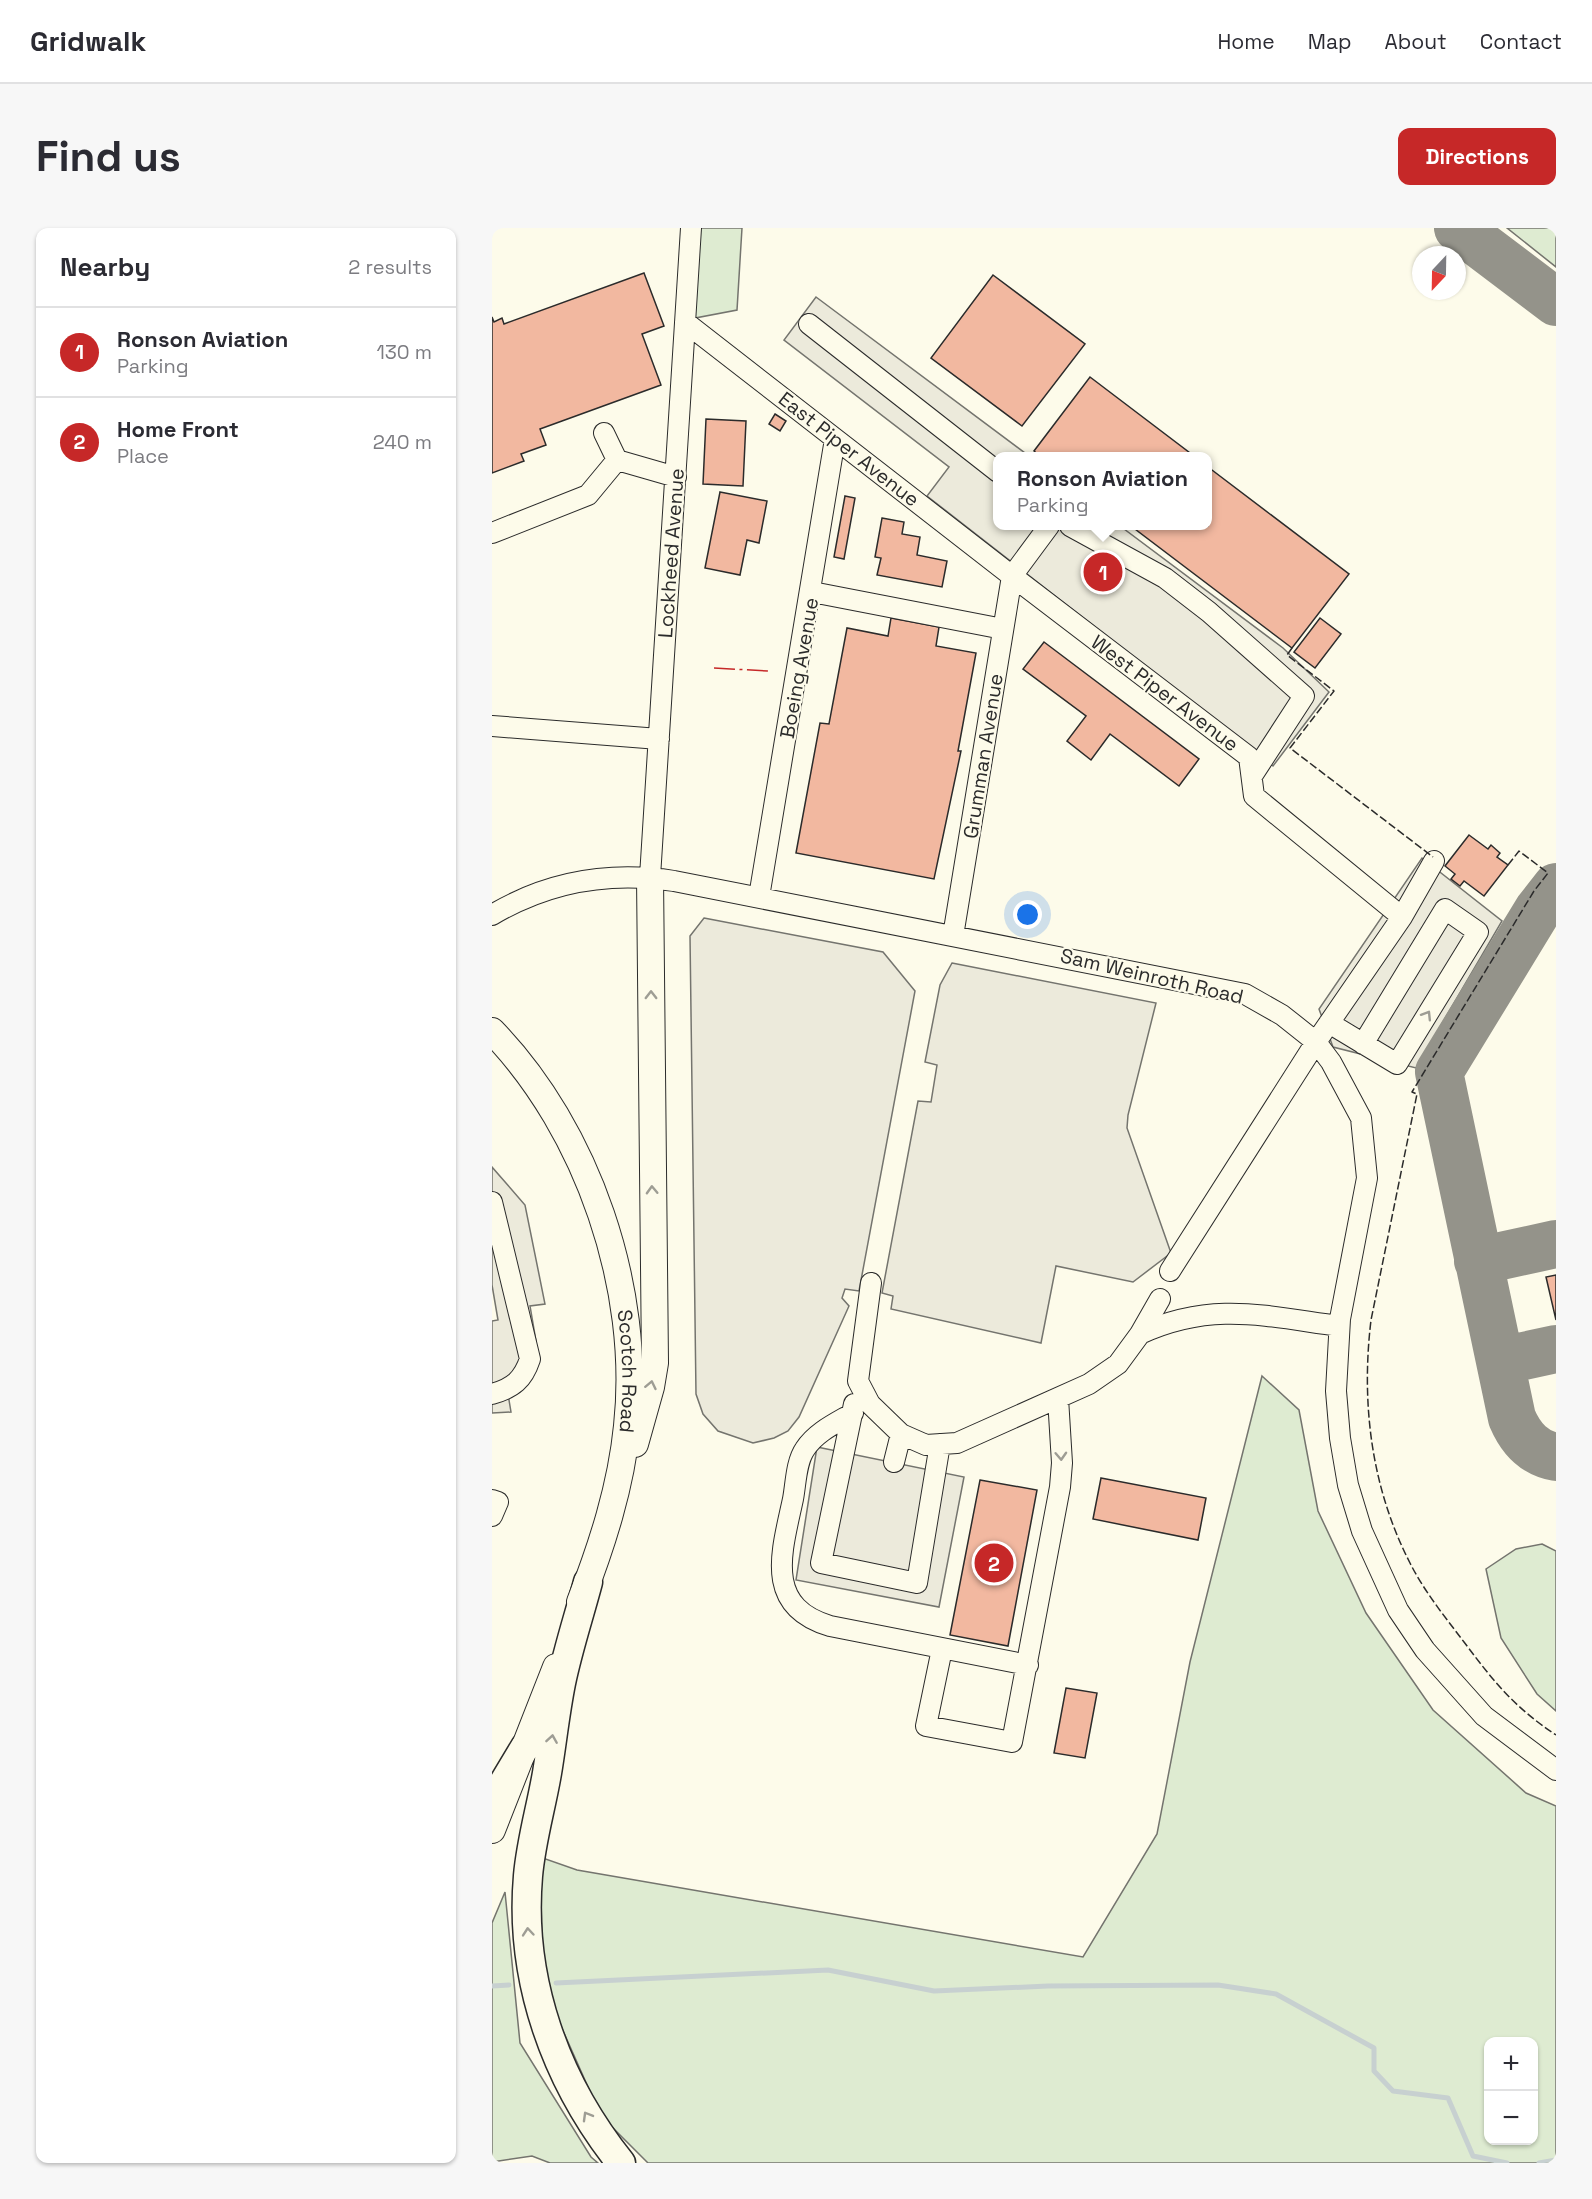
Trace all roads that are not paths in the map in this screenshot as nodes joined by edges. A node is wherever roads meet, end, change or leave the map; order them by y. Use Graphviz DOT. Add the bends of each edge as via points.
graph roads {
  1 [pos="691,228"];
  2 [pos="685,322"];
  3 [pos="809,324"];
  4 [pos="604,433"];
  5 [pos="835,439"];
  6 [pos="617,460"];
  7 [pos="993,468"];
  8 [pos="675,477"];
  9 [pos="1045,530"];
  10 [pos="1079,530"];
  11 [pos="492,533"];
  12 [pos="1012,576"];
  13 [pos="812,592"];
  14 [pos="1003,629"];
  15 [pos="492,726"];
  16 [pos="659,739"];
  17 [pos="1252,776"];
  18 [pos="1434,861"];
  19 [pos="650,877"];
  20 [pos="1418,890"];
  21 [pos="759,897"];
  22 [pos="1445,909"];
  23 [pos="492,915"];
  24 [pos="1402,917"];
  25 [pos="953,936"];
  26 [pos="1329,1023"];
  27 [pos="492,1031"];
  28 [pos="1316,1042"];
  29 [pos="1363,1044"];
  30 [pos="492,1202"];
  31 [pos="1170,1272"];
  32 [pos="872,1283"];
  33 [pos="1160,1299"];
  34 [pos="1339,1326"];
  35 [pos="1140,1334"];
  36 [pos="858,1381"];
  37 [pos="492,1394"];
  38 [pos="1058,1398"];
  39 [pos="853,1413"];
  40 [pos="901,1434"];
  41 [pos="940,1444"];
  42 [pos="894,1462"];
  43 [pos="492,1500"];
  44 [pos="614,1500"];
  45 [pos="492,1516"];
  46 [pos="588,1582"];
  47 [pos="942,1649"];
  48 [pos="1028,1665"];
  49 [pos="525,1747"];
  50 [pos="1556,1770"];
  51 [pos="492,1802"];
  52 [pos="492,1830"];
  53 [pos="621,2163"];
  1 -- 2 [label="street, Lockheed Avenue"];
  2 -- 5 [label="street, East Piper Avenue"];
  2 -- 8 [label="street, Lockheed Avenue"];
  3 -- 7 [label="street"];
  4 -- 6 [label="street"];
  5 -- 12 [label="street, East Piper Avenue"];
  5 -- 13 [label="street, Boeing Avenue"];
  6 -- 8 [label="street"];
  6 -- 11 [label="street" via="588,495"];
  8 -- 16 [label="street, Lockheed Avenue"];
  9 -- 12 [label="street"];
  10 -- 17 [label="street" via="1165,578 1304,696"];
  12 -- 14 [label="street, Grumman Avenue"];
  12 -- 17 [label="street, West Piper Avenue" via="1249,757"];
  13 -- 14 [label="street"];
  13 -- 21 [label="street, Boeing Avenue"];
  14 -- 25 [label="street, Grumman Avenue"];
  15 -- 16 [label="street"];
  16 -- 19 [label="street, Lockheed Avenue"];
  17 -- 24 [label="street, West Piper Avenue" via="1254,796"];
  18 -- 20 [label="street"];
  19 -- 21 [label="street, Sam Weinroth Road"];
  19 -- 23 [label="street, Sam Weinroth Road" via="608,876 575,881 529,895"];
  44 -- 19 [label="main road, one-way" via="645,1412 655,1363"];
  20 -- 22 [label="street"];
  20 -- 24 [label="street"];
  21 -- 25 [label="street, Sam Weinroth Road"];
  22 -- 29 [label="street"];
  29 -- 22 [label="street, one-way" via="1397,1064 1478,932"];
  24 -- 26 [label="street"];
  25 -- 28 [label="street, Sam Weinroth Road" via="1245,994 1282,1015"];
  26 -- 28 [label="street"];
  26 -- 29 [label="street"];
  27 -- 44 [label="main road, Scotch Road" via="526,1072 571,1144 607,1234 625,1323 628,1381 627,1426"];
  28 -- 31 [label="street"];
  28 -- 34 [label="street, Sam Weinroth Road" via="1328,1056 1361,1118 1367,1178"];
  30 -- 37 [label="street" via="530,1359 525,1374 513,1388"];
  32 -- 36 [label="street"];
  33 -- 35 [label="street"];
  34 -- 35 [label="street" via="1232,1312 1184,1317"];
  34 -- 50 [label="street, Sam Weinroth Road" via="1336,1391 1340,1438 1348,1485 1376,1568 1405,1620 1450,1681 1484,1716"];
  35 -- 38 [label="street" via="1118,1364 1089,1384"];
  36 -- 39 [label="street"];
  36 -- 40 [label="street" via="870,1404"];
  38 -- 41 [label="street" via="957,1443"];
  38 -- 48 [label="street, one-way" via="1060,1487"];
  39 -- 41 [label="street" via="821,1563 917,1583"];
  39 -- 47 [label="street" via="823,1430 803,1451 782,1553 785,1592 796,1607 821,1624"];
  40 -- 41 [label="street" via="926,1445"];
  40 -- 42 [label="street"];
  43 -- 45 [label="street" via="498,1502"];
  44 -- 46 [label="main road, Scotch Road"];
  46 -- 49 [label="main road, Scotch Road"];
  53 -- 46 [label="highway, one-way" via="591,2124 555,2052 536,1992 527,1923 530,1852 561,1683"];
  47 -- 48 [label="street"];
  47 -- 48 [label="street" via="926,1726 990,1738 1012,1742"];
  49 -- 51 [label="highway"];
  49 -- 52 [label="main road, Scotch Road"];
}
